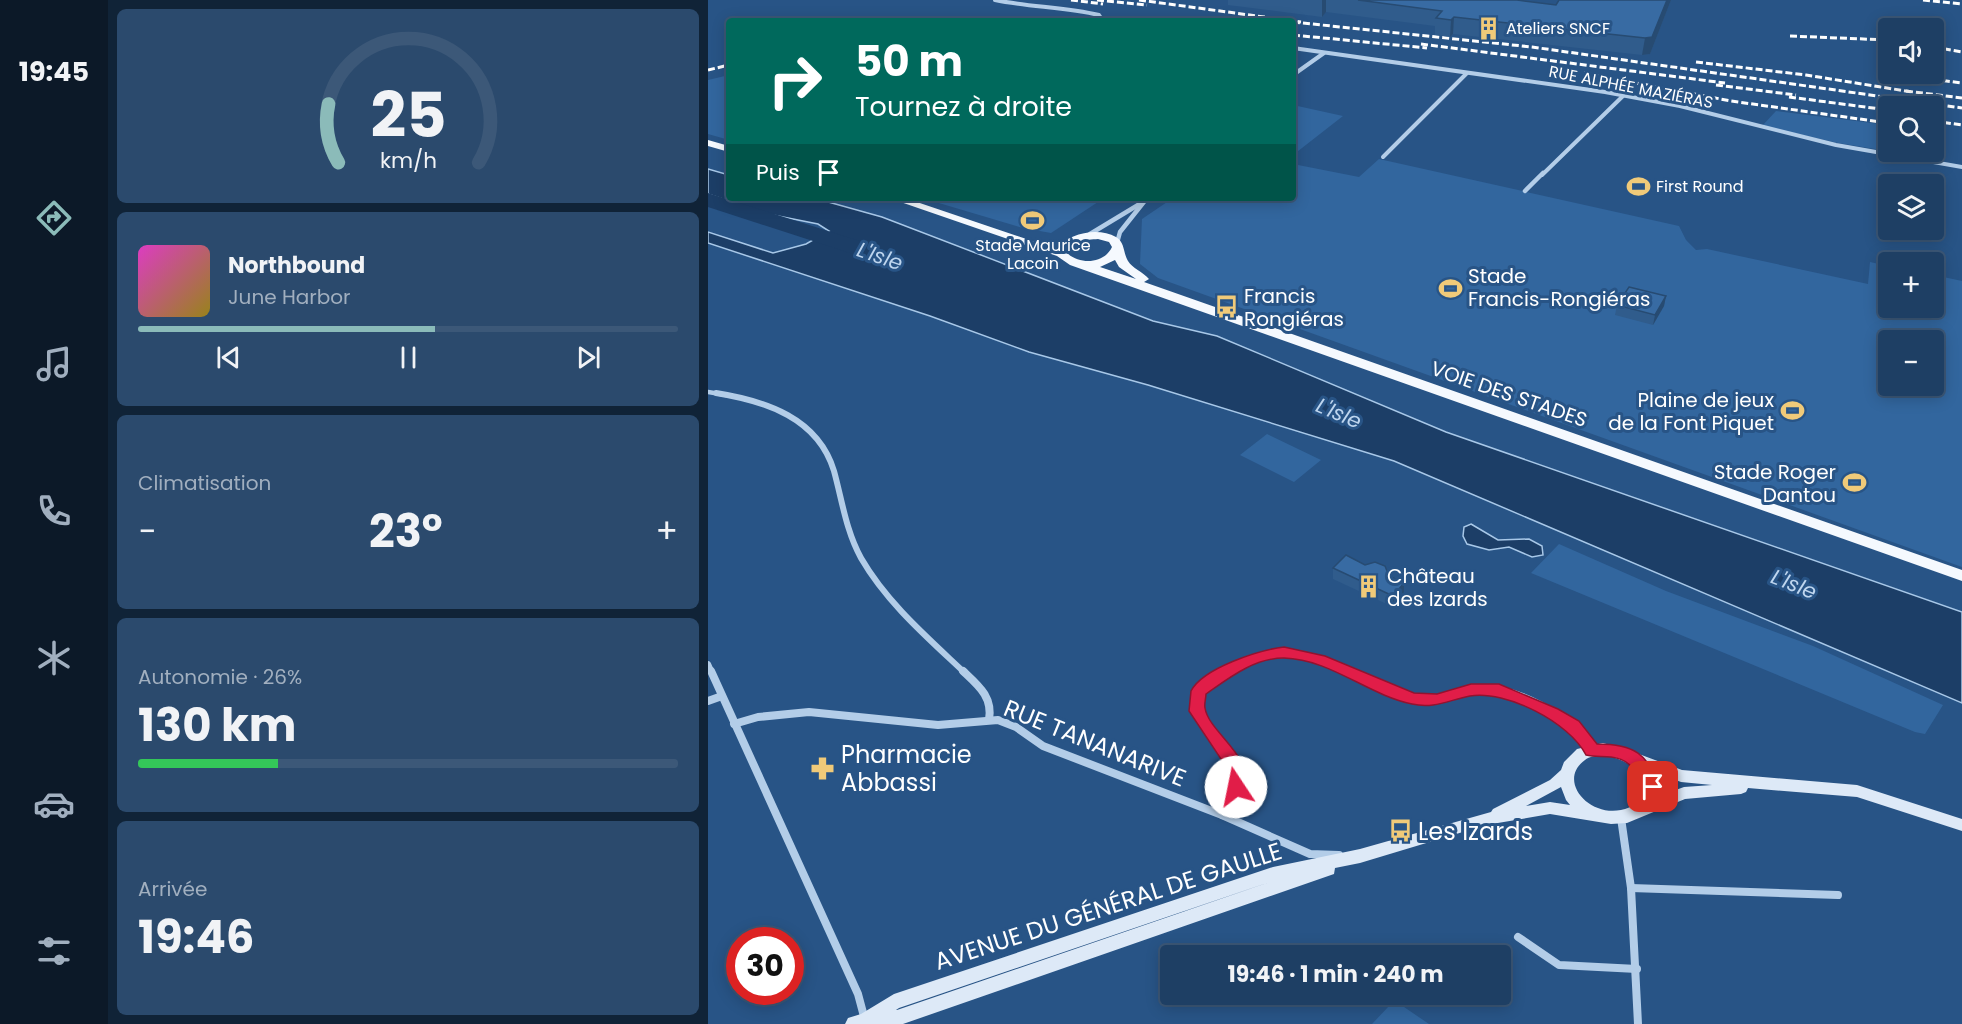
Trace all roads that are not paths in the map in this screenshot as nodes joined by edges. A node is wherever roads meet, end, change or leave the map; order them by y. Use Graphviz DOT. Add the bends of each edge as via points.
graph roads {
  1 [pos="995,0"];
  2 [pos="1101,18"];
  3 [pos="1296,48"];
  4 [pos="1325,52"];
  5 [pos="1296,73"];
  6 [pos="1467,73"];
  7 [pos="1623,95"];
  8 [pos="708,143"];
  9 [pos="726,148"];
  10 [pos="1383,158"];
  11 [pos="1962,167"];
  12 [pos="1525,191"];
  13 [pos="903,201"];
  14 [pos="1143,201"];
  15 [pos="1144,201"];
  16 [pos="990,231"];
  17 [pos="1079,238"];
  18 [pos="1117,247"];
  19 [pos="1061,254"];
  20 [pos="1084,264"];
  21 [pos="1178,298"];
  22 [pos="708,392"];
  23 [pos="1962,576"];
  24 [pos="708,664"];
  25 [pos="722,696"];
  26 [pos="708,701"];
  27 [pos="989,720"];
  28 [pos="734,724"];
  29 [pos="1592,750"];
  30 [pos="1635,759"];
  31 [pos="1566,774"];
  32 [pos="1797,784"];
  33 [pos="1646,807"];
  34 [pos="1222,815"];
  35 [pos="1595,815"];
  36 [pos="1621,818"];
  37 [pos="1486,819"];
  38 [pos="1962,825"];
  39 [pos="1360,856"];
  40 [pos="1631,888"];
  41 [pos="1838,895"];
  42 [pos="1518,937"];
  43 [pos="1637,969"];
  44 [pos="862,1023"];
  45 [pos="1638,1024"];
  1 -- 2 [label="street" via="1087,12"];
  3 -- 4 [label="street, RUE ALPHÉE MAZIÉRAS"];
  4 -- 5 [label="street"];
  4 -- 6 [label="street, RUE ALPHÉE MAZIÉRAS"];
  6 -- 7 [label="street, RUE ALPHÉE MAZIÉRAS"];
  6 -- 10 [label="street"];
  7 -- 11 [label="street, RUE ALPHÉE MAZIÉRAS" via="1836,145"];
  7 -- 12 [label="street"];
  8 -- 9 [label="main road"];
  13 -- 16 [label="main road"];
  14 -- 17 [label="street"];
  15 -- 18 [label="street" via="1120,232"];
  16 -- 17 [label="main road" via="1031,238"];
  16 -- 19 [label="main road"];
  17 -- 18 [label="main road" via="1107,237"];
  17 -- 19 [label="main road" via="1064,246"];
  18 -- 20 [label="main road" via="1109,259"];
  18 -- 21 [label="main road, VOIE DES STADES" via="1123,264 1132,272"];
  19 -- 20 [label="main road, VOIE DES STADES"];
  20 -- 21 [label="main road, VOIE DES STADES"];
  21 -- 23 [label="main road, VOIE DES STADES"];
  22 -- 27 [label="street" via="742,397 784,412 817,434 830,459 841,506 861,558 889,596 986,694 991,708"];
  24 -- 25 [label="street"];
  25 -- 26 [label="street"];
  25 -- 28 [label="street"];
  27 -- 28 [label="street, RUE TANANARIVE" via="938,725 809,712 758,717"];
  27 -- 34 [label="street, RUE TANANARIVE" via="1016,727 1043,746"];
  28 -- 44 [label="street" via="855,987"];
  29 -- 30 [label="main road" via="1614,750"];
  29 -- 31 [label="main road" via="1574,759"];
  29 -- 34 [label="street" via="1573,726 1499,690 1471,690 1437,700 1412,698 1320,660 1273,653 1235,666 1198,691 1197,711 1235,766 1238,777"];
  30 -- 32 [label="main road" via="1681,776"];
  30 -- 33 [label="main road" via="1650,777 1652,798"];
  31 -- 35 [label="main road" via="1572,798"];
  31 -- 37 [label="main road" via="1555,784"];
  32 -- 33 [label="main road" via="1684,792"];
  32 -- 38 [label="main road" via="1857,791"];
  33 -- 36 [label="main road"];
  34 -- 39 [label="street, RUE TANANARIVE" via="1310,854"];
  35 -- 36 [label="main road"];
  35 -- 37 [label="main road" via="1550,808"];
  36 -- 40 [label="street"];
  37 -- 39 [label="main road"];
  39 -- 44 [label="main road" via="897,1018"];
  40 -- 41 [label="street"];
  40 -- 43 [label="street"];
  42 -- 43 [label="street" via="1558,964"];
  43 -- 45 [label="street"];
}
